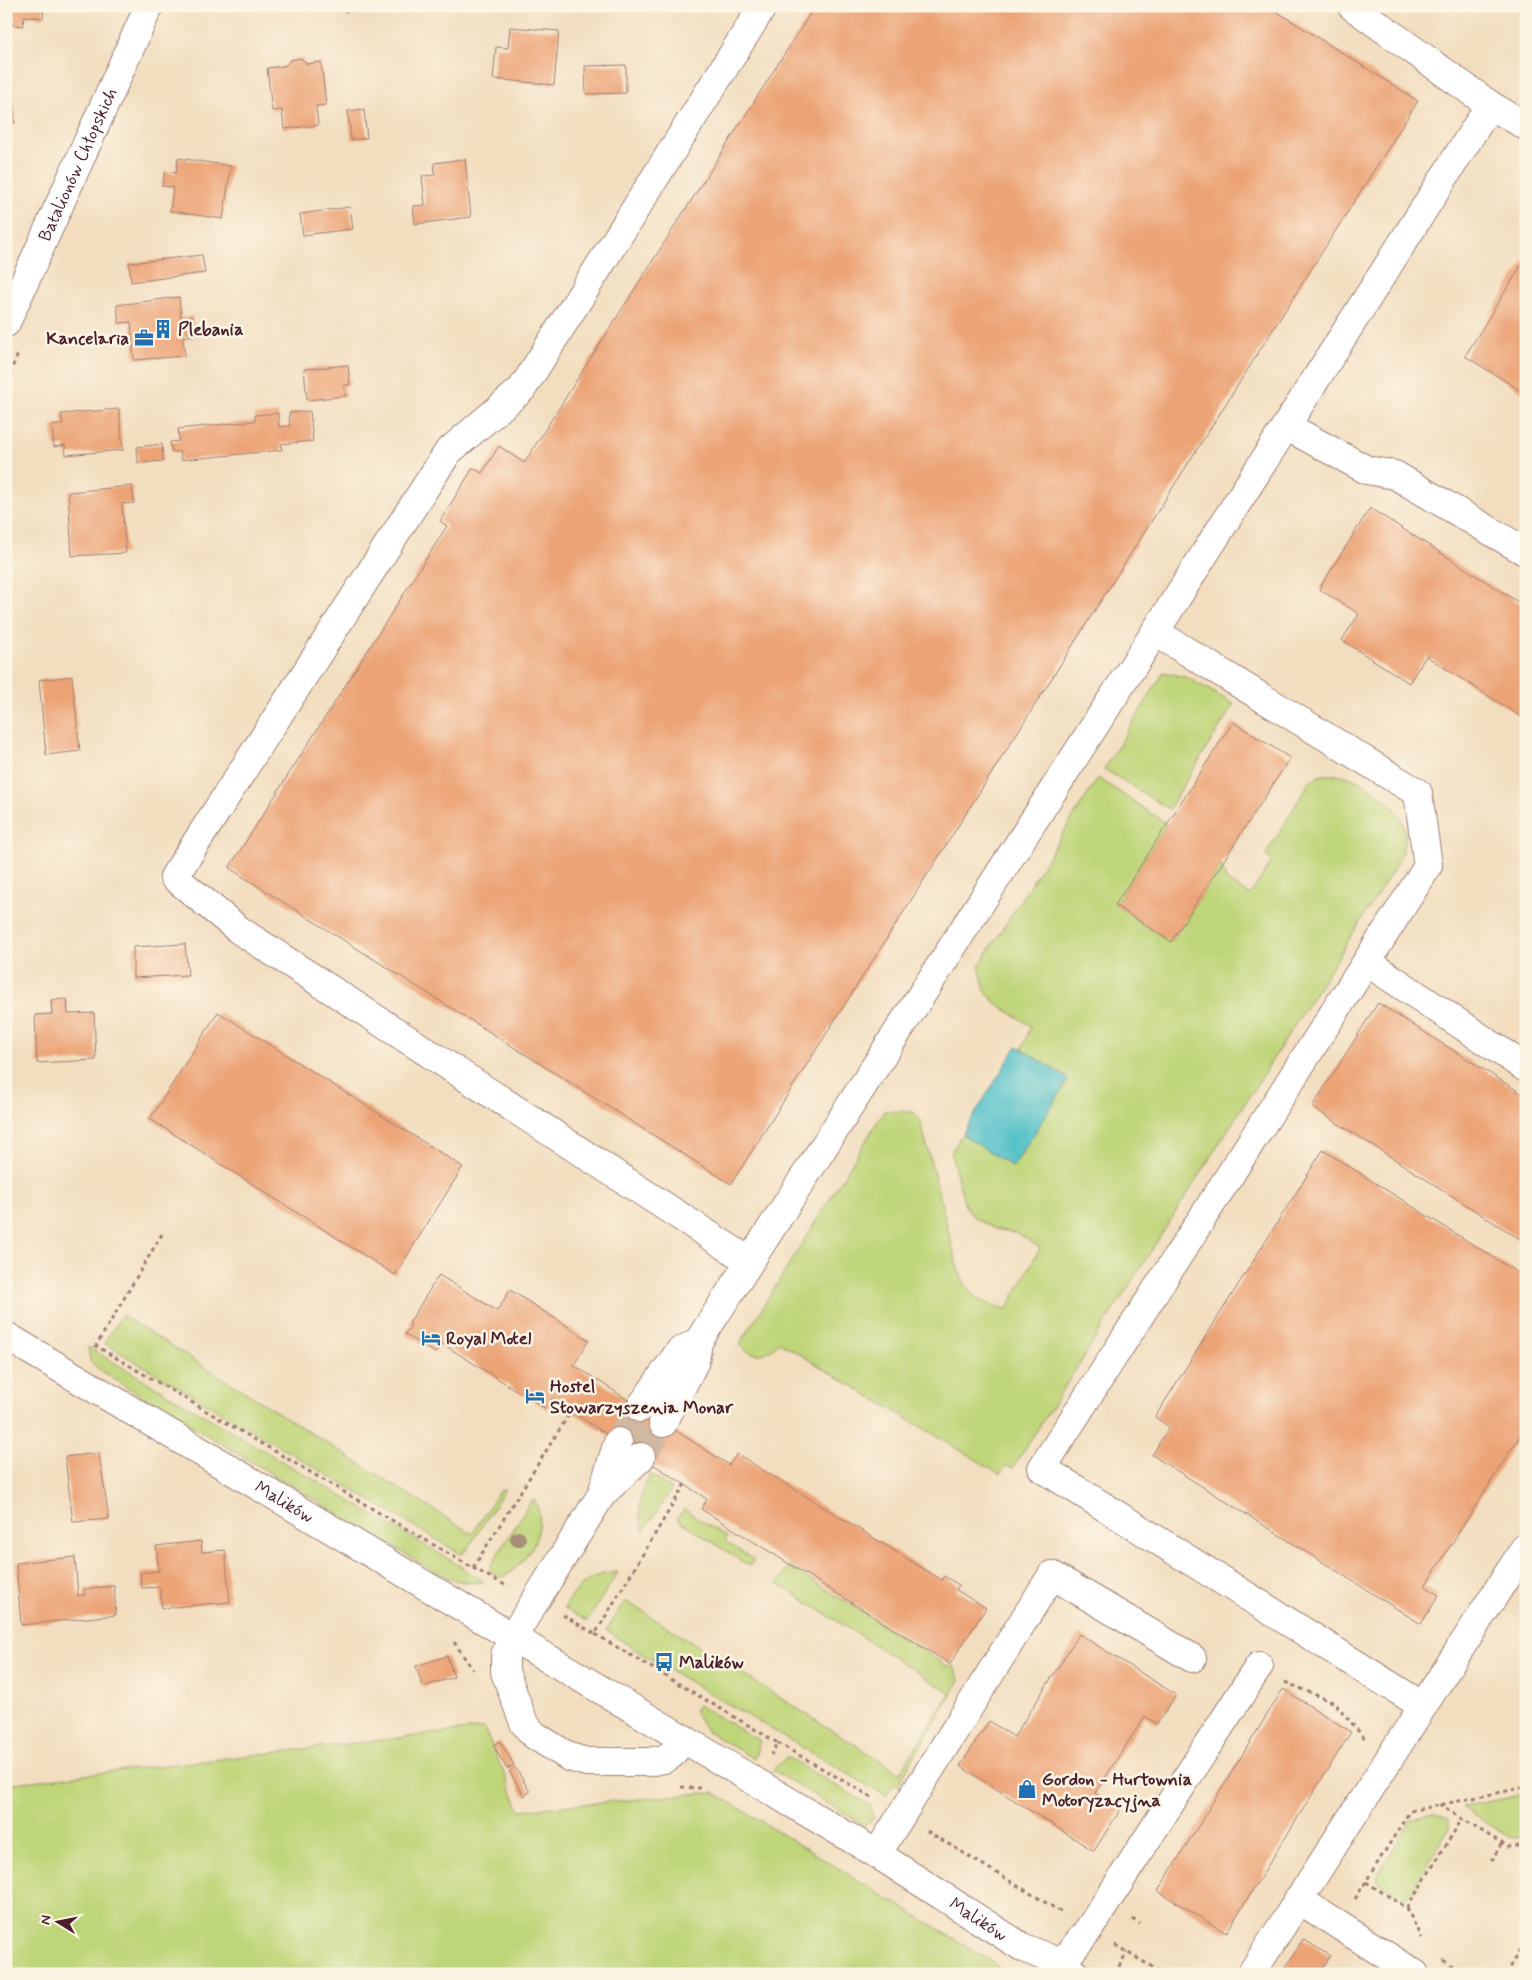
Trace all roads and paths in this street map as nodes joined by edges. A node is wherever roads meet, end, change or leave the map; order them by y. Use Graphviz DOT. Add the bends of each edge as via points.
graph roads {
  1 [pos="149,6"];
  2 [pos="762,6"];
  3 [pos="1352,6"];
  4 [pos="1490,105"];
  5 [pos="1526,126"];
  6 [pos="6,323"];
  7 [pos="1286,426"];
  8 [pos="1526,552"];
  9 [pos="1155,632"];
  10 [pos="1367,962"];
  11 [pos="1526,1068"];
  12 [pos="162,1234"];
  13 [pos="749,1261"];
  14 [pos="6,1336"];
  15 [pos="698,1342"];
  16 [pos="640,1408"];
  17 [pos="571,1411"];
  18 [pos="663,1422"];
  19 [pos="618,1442"];
  20 [pos="641,1457"];
  21 [pos="685,1484"];
  22 [pos="602,1494"];
  23 [pos="1526,1546"];
  24 [pos="473,1568"];
  25 [pos="536,1598"];
  26 [pos="595,1634"];
  27 [pos="512,1638"];
  28 [pos="1192,1658"];
  29 [pos="1259,1666"];
  30 [pos="1282,1680"];
  31 [pos="1423,1706"];
  32 [pos="684,1739"];
  33 [pos="778,1742"];
  34 [pos="769,1757"];
  35 [pos="1386,1765"];
  36 [pos="1526,1787"];
  37 [pos="1439,1805"];
  38 [pos="902,1815"];
  39 [pos="1462,1819"];
  40 [pos="1502,1843"];
  41 [pos="1526,1845"];
  42 [pos="877,1854"];
  43 [pos="1491,1861"];
  44 [pos="1366,1882"];
  45 [pos="1298,1900"];
  46 [pos="1407,1908"];
  47 [pos="1132,1918"];
  48 [pos="1140,1924"];
  49 [pos="1338,1925"];
  50 [pos="1089,1929"];
  51 [pos="1526,1941"];
  52 [pos="1425,1942"];
  53 [pos="1127,1952"];
  54 [pos="1442,1959"];
  55 [pos="1254,1968"];
  56 [pos="1057,1971"];
  57 [pos="1115,1974"];
  58 [pos="1164,1974"];
  59 [pos="1415,1974"];
  60 [pos="1465,1974"];
  61 [pos="1505,1974"];
  1 -- 6 [label="street, Batalionów Chłopskich"];
  2 -- 13 [label="street" via="522,389 448,452 174,877 239,930"];
  3 -- 4 [label="street"];
  4 -- 5 [label="street"];
  4 -- 7 [label="street"];
  7 -- 8 [label="street" via="1367,470 1395,475"];
  7 -- 9 [label="street"];
  9 -- 10 [label="street" via="1418,793 1428,866"];
  9 -- 13 [label="street"];
  10 -- 11 [label="street"];
  10 -- 31 [label="street" via="1042,1468"];
  12 -- 24 [label="path" via="96,1346"];
  13 -- 15 [label="street"];
  14 -- 27 [label="street, Malików"];
  15 -- 16 [label="street" via="679,1352"];
  15 -- 18 [label="street" via="695,1361"];
  17 -- 24 [label="path"];
  19 -- 22 [label="street"];
  20 -- 22 [label="street"];
  21 -- 26 [label="path"];
  22 -- 25 [label="street"];
  23 -- 31 [label="street"];
  24 -- 25 [label="path"];
  25 -- 26 [label="path"];
  25 -- 27 [label="street"];
  26 -- 33 [label="path"];
  27 -- 32 [label="street, Malików"];
  27 -- 32 [label="street" via="505,1655 505,1672 524,1723 534,1734 569,1757 595,1763 648,1762 671,1755"];
  28 -- 38 [label="street" via="1052,1575"];
  29 -- 50 [label="street"];
  30 -- 35 [label="path" via="1335,1703"];
  31 -- 35 [label="street"];
  32 -- 42 [label="street, Malików"];
  33 -- 34 [label="path"];
  33 -- 38 [label="path"];
  35 -- 45 [label="street"];
  36 -- 37 [label="path"];
  37 -- 39 [label="path"];
  37 -- 44 [label="path" via="1410,1811"];
  38 -- 42 [label="street"];
  38 -- 50 [label="path"];
  39 -- 40 [label="path"];
  39 -- 46 [label="path"];
  40 -- 41 [label="path" via="1508,1847"];
  40 -- 43 [label="path"];
  42 -- 56 [label="street, Malików"];
  44 -- 46 [label="path"];
  44 -- 49 [label="path"];
  45 -- 49 [label="street"];
  45 -- 55 [label="street"];
  46 -- 52 [label="path"];
  47 -- 48 [label="path"];
  49 -- 59 [label="street"];
  50 -- 53 [label="path"];
  50 -- 56 [label="street"];
  51 -- 61 [label="path"];
  53 -- 57 [label="path"];
  53 -- 58 [label="path"];
  54 -- 60 [label="path"];
}
